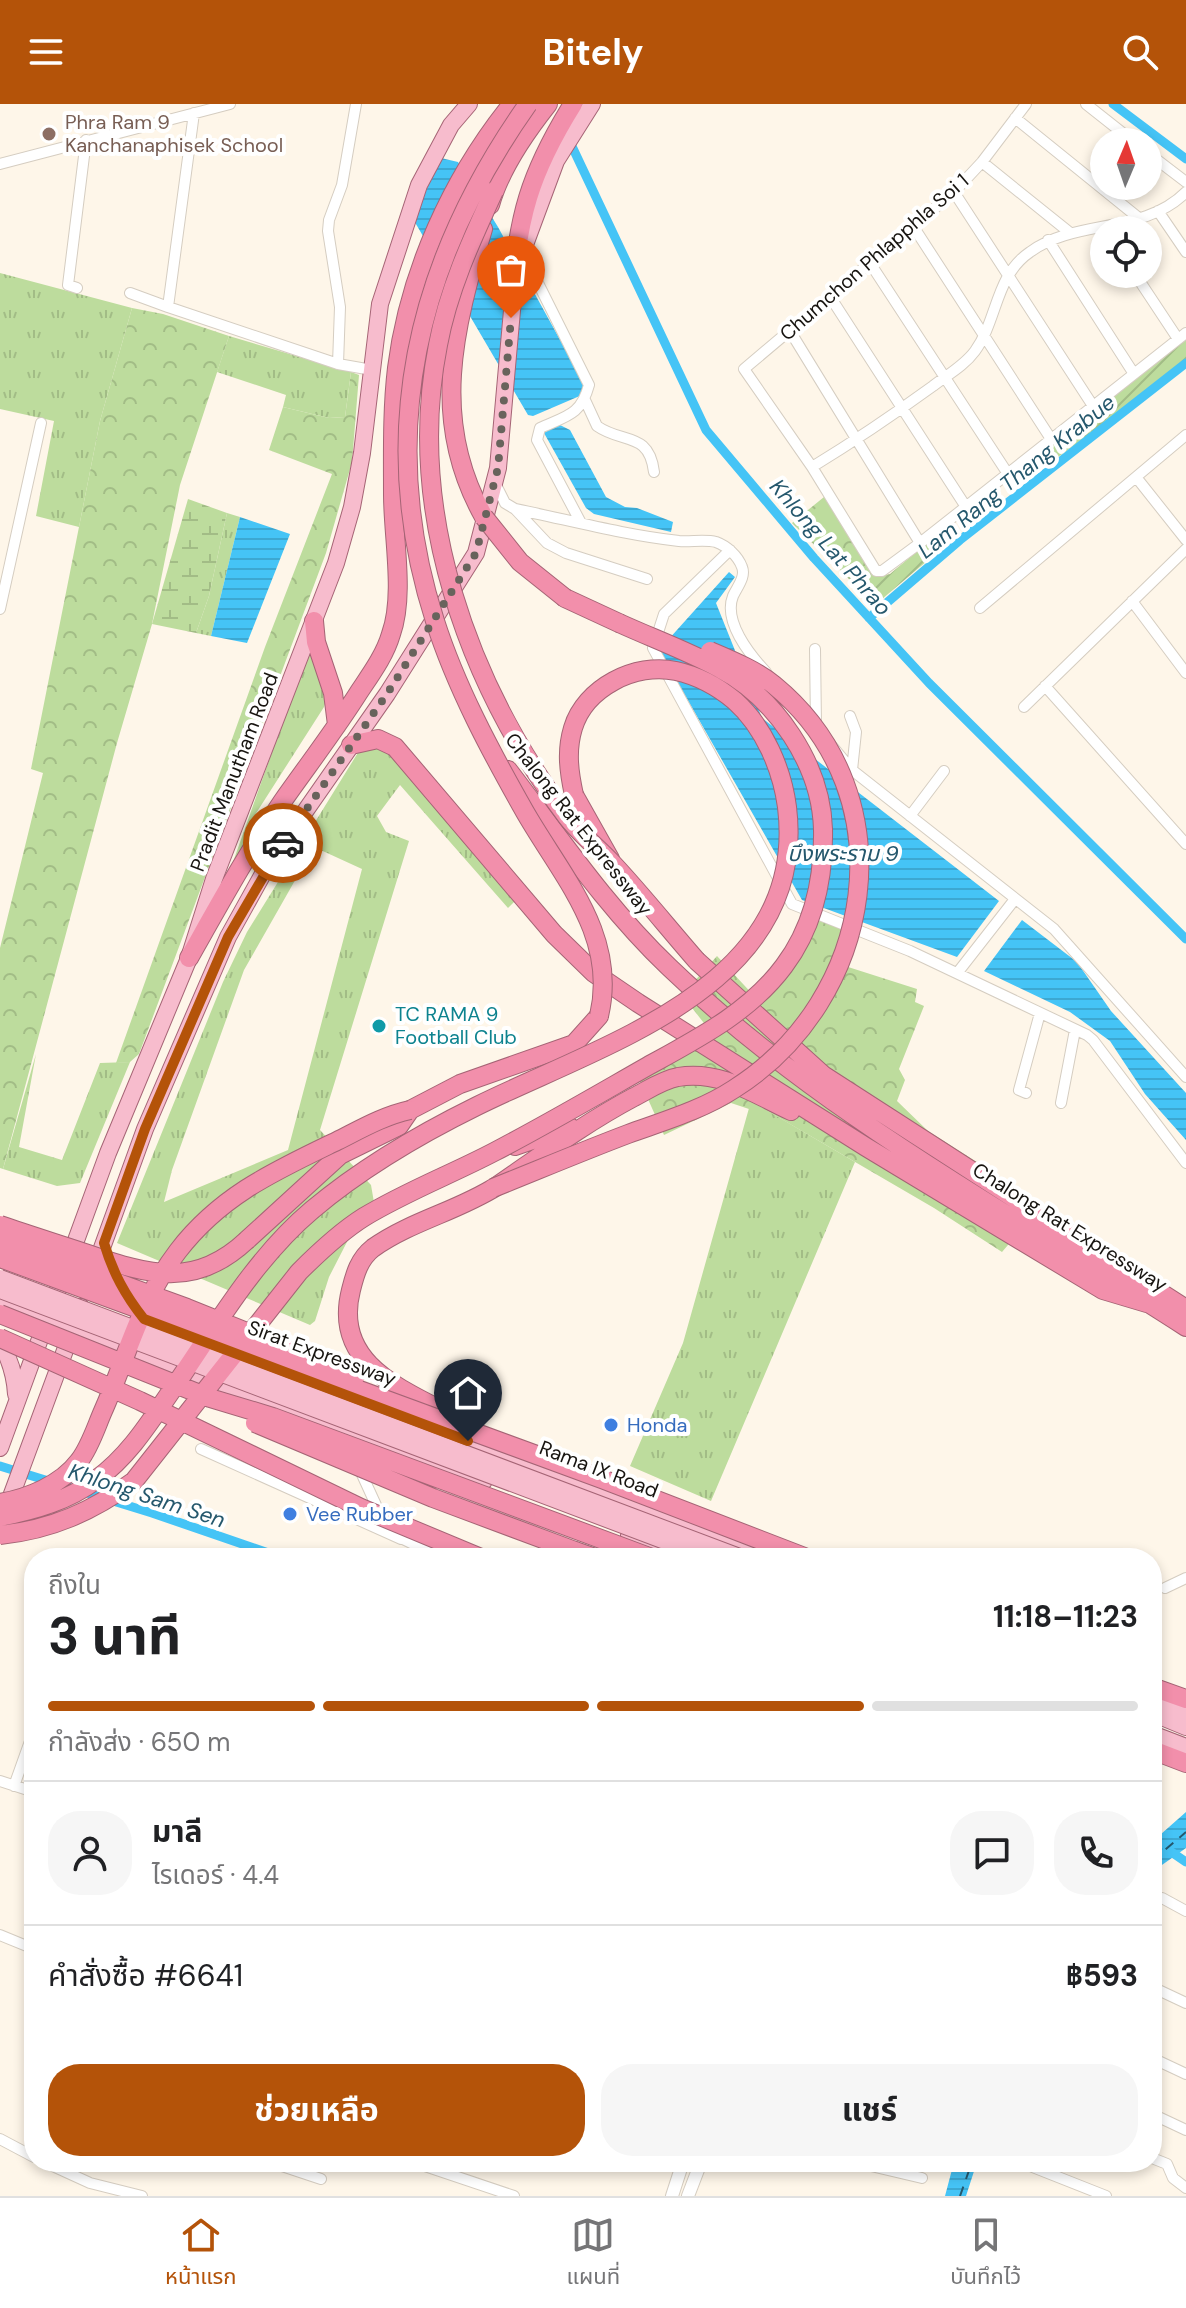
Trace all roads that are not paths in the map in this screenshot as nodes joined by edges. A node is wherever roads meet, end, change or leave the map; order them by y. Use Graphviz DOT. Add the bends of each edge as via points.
graph roads {
  1 [pos="230,104"];
  2 [pos="356,104"];
  3 [pos="469,104"];
  4 [pos="512,104"];
  5 [pos="528,104"];
  6 [pos="548,104"];
  7 [pos="573,104"];
  8 [pos="592,104"];
  9 [pos="1026,104"];
  10 [pos="1086,104"];
  11 [pos="194,113"];
  12 [pos="1015,118"];
  13 [pos="1116,128"];
  14 [pos="86,140"];
  15 [pos="982,162"];
  16 [pos="0,164"];
  17 [pos="1162,164"];
  18 [pos="1186,182"];
  19 [pos="494,191"];
  20 [pos="954,192"];
  21 [pos="1186,192"];
  22 [pos="1158,211"];
  23 [pos="1136,216"];
  24 [pos="1147,216"];
  25 [pos="913,226"];
  26 [pos="1090,230"];
  27 [pos="1069,232"];
  28 [pos="1048,240"];
  29 [pos="1186,252"];
  30 [pos="870,263"];
  31 [pos="1009,274"];
  32 [pos="538,283"];
  33 [pos="77,288"];
  34 [pos="1146,288"];
  35 [pos="130,293"];
  36 [pos="829,295"];
  37 [pos="512,299"];
  38 [pos="168,307"];
  39 [pos="790,331"];
  40 [pos="984,335"];
  41 [pos="1182,336"];
  42 [pos="338,364"];
  43 [pos="372,370"];
  44 [pos="1134,374"];
  45 [pos="945,377"];
  46 [pos="585,400"];
  47 [pos="1093,406"];
  48 [pos="902,408"];
  49 [pos="41,423"];
  50 [pos="1186,435"];
  51 [pos="858,439"];
  52 [pos="1051,439"];
  53 [pos="812,467"];
  54 [pos="654,472"];
  55 [pos="1008,474"];
  56 [pos="1136,477"];
  57 [pos="495,483"];
  58 [pos="966,507"];
  59 [pos="515,509"];
  60 [pos="581,523"];
  61 [pos="1186,540"];
  62 [pos="920,543"];
  63 [pos="1186,549"];
  64 [pos="730,550"];
  65 [pos="647,579"];
  66 [pos="1132,601"];
  67 [pos="980,608"];
  68 [pos="0,609"];
  69 [pos="314,621"];
  70 [pos="619,623"];
  71 [pos="815,649"];
  72 [pos="1186,673"];
  73 [pos="1045,686"];
  74 [pos="1024,707"];
  75 [pos="850,716"];
  76 [pos="337,725"];
  77 [pos="816,725"];
  78 [pos="351,745"];
  79 [pos="489,745"];
  80 [pos="852,770"];
  81 [pos="944,771"];
  82 [pos="910,816"];
  83 [pos="1186,844"];
  84 [pos="614,865"];
  85 [pos="1015,899"];
  86 [pos="189,958"];
  87 [pos="958,972"];
  88 [pos="1040,1013"];
  89 [pos="167,1014"];
  90 [pos="191,1022"];
  91 [pos="1075,1030"];
  92 [pos="1186,1077"];
  93 [pos="1026,1093"];
  94 [pos="1061,1103"];
  95 [pos="410,1110"];
  96 [pos="599,1116"];
  97 [pos="408,1141"];
  98 [pos="866,1147"];
  99 [pos="495,1151"];
  100 [pos="1186,1163"];
  101 [pos="493,1188"];
  102 [pos="286,1203"];
  103 [pos="0,1225"];
  104 [pos="0,1240"];
  105 [pos="104,1243"];
  106 [pos="0,1258"];
  107 [pos="0,1266"];
  108 [pos="0,1278"];
  109 [pos="58,1288"];
  110 [pos="0,1290"];
  111 [pos="84,1297"];
  112 [pos="0,1302"];
  113 [pos="1150,1304"];
  114 [pos="1186,1309"];
  115 [pos="0,1314"];
  116 [pos="47,1319"];
  117 [pos="144,1319"];
  118 [pos="1186,1327"];
  119 [pos="73,1329"];
  120 [pos="0,1340"];
  121 [pos="64,1355"];
  122 [pos="202,1376"];
  123 [pos="210,1398"];
  124 [pos="16,1404"];
  125 [pos="344,1430"];
  126 [pos="443,1431"];
  127 [pos="502,1443"];
  128 [pos="1,1444"];
  129 [pos="201,1449"];
  130 [pos="6,1499"];
  131 [pos="0,1517"];
  132 [pos="0,1527"];
  133 [pos="0,1535"];
  134 [pos="401,1539"];
  135 [pos="420,1548"];
  136 [pos="457,1548"];
  137 [pos="567,1548"];
  138 [pos="625,1548"];
  139 [pos="660,1548"];
  140 [pos="684,1548"];
  141 [pos="716,1548"];
  142 [pos="752,1548"];
  143 [pos="780,1548"];
  144 [pos="1186,1578"];
  145 [pos="1165,1588"];
  146 [pos="1162,1692"];
  147 [pos="1186,1700"];
  148 [pos="1162,1704"];
  149 [pos="1186,1713"];
  150 [pos="1162,1717"];
  151 [pos="1186,1727"];
  152 [pos="1162,1730"];
  153 [pos="1162,1739"];
  154 [pos="1186,1739"];
  155 [pos="1162,1744"];
  156 [pos="1186,1750"];
  157 [pos="1162,1754"];
  158 [pos="24,1758"];
  159 [pos="1186,1763"];
  160 [pos="0,1781"];
  161 [pos="14,1786"];
  162 [pos="24,1789"];
  163 [pos="1162,1898"];
  164 [pos="1186,1911"];
  165 [pos="0,1935"];
  166 [pos="24,1945"];
  167 [pos="1162,1992"];
  168 [pos="1186,2003"];
  169 [pos="1162,2063"];
  170 [pos="1186,2074"];
  171 [pos="1162,2119"];
  172 [pos="1186,2130"];
  173 [pos="0,2139"];
  174 [pos="24,2152"];
  175 [pos="1162,2162"];
  176 [pos="66,2172"];
  177 [pos="300,2172"];
  178 [pos="443,2172"];
  179 [pos="680,2172"];
  180 [pos="697,2172"];
  181 [pos="896,2172"];
  182 [pos="1045,2172"];
  183 [pos="922,2178"];
  184 [pos="321,2179"];
  185 [pos="1186,2188"];
  186 [pos="142,2196"];
  187 [pos="514,2196"];
  188 [pos="672,2196"];
  189 [pos="688,2196"];
  190 [pos="1106,2196"];
  1 -- 11 [label="street"];
  2 -- 42 [label="street" via="328,231 340,307"];
  3 -- 43 [label="main road, Pradit Manutham Road" via="451,125 405,221 380,304"];
  4 -- 76 [label="highway" via="450,200 406,321 397,369 392,634"];
  5 -- 79 [label="highway, Chalong Rat Expressway, bridge" via="473,193 441,265 420,334 407,421 413,529 424,582 452,666"];
  6 -- 19 [label="highway, Chalong Rat Expressway"];
  7 -- 37 [label="highway" via="527,196"];
  8 -- 37 [label="main road" via="556,161 533,219"];
  9 -- 12 [label="street, Chumchon Phlapphla Soi 1"];
  10 -- 13 [label="street"];
  11 -- 14 [label="street"];
  11 -- 38 [label="street"];
  12 -- 15 [label="street, Chumchon Phlapphla Soi 1"];
  12 -- 23 [label="street"];
  14 -- 16 [label="street"];
  14 -- 33 [label="street" via="68,285"];
  15 -- 20 [label="street, Chumchon Phlapphla Soi 1"];
  15 -- 27 [label="street"];
  17 -- 18 [label="street"];
  19 -- 70 [label="highway, bridge" via="453,349 452,411 462,471 484,517 520,562 565,598"];
  19 -- 84 [label="highway, Chalong Rat Expressway, bridge" via="458,273 438,344 428,436 438,537 460,618 520,744 568,818"];
  20 -- 25 [label="street, Chumchon Phlapphla Soi 1"];
  20 -- 31 [label="street"];
  21 -- 22 [label="street"];
  22 -- 24 [label="street"];
  22 -- 29 [label="street"];
  25 -- 30 [label="street, Chumchon Phlapphla Soi 1"];
  25 -- 40 [label="street"];
  26 -- 27 [label="street"];
  27 -- 28 [label="street"];
  28 -- 31 [label="street" via="1028,252"];
  28 -- 44 [label="street"];
  30 -- 36 [label="street, Chumchon Phlapphla Soi 1"];
  30 -- 45 [label="street"];
  31 -- 40 [label="street"];
  31 -- 47 [label="street"];
  32 -- 46 [label="street" via="589,385"];
  34 -- 41 [label="street"];
  35 -- 38 [label="street"];
  36 -- 39 [label="street, Chumchon Phlapphla Soi 1"];
  36 -- 48 [label="street"];
  37 -- 57 [label="main road"];
  38 -- 42 [label="street"];
  39 -- 51 [label="street"];
  39 -- 53 [label="street, Chumchon Phlapphla Soi 1" via="746,366 746,372"];
  40 -- 45 [label="street" via="965,362"];
  40 -- 52 [label="street"];
  41 -- 44 [label="street"];
  42 -- 43 [label="street"];
  43 -- 69 [label="main road, Pradit Manutham Road" via="352,507"];
  44 -- 47 [label="street"];
  45 -- 48 [label="street"];
  45 -- 55 [label="street"];
  46 -- 54 [label="street" via="597,426 647,449"];
  46 -- 60 [label="street" via="577,412 537,433"];
  47 -- 52 [label="street"];
  48 -- 51 [label="street"];
  48 -- 58 [label="street"];
  49 -- 68 [label="street"];
  50 -- 56 [label="street"];
  51 -- 53 [label="street"];
  51 -- 62 [label="street"];
  52 -- 55 [label="street"];
  53 -- 62 [label="street" via="876,571"];
  55 -- 58 [label="street"];
  56 -- 61 [label="street"];
  56 -- 67 [label="street"];
  57 -- 59 [label="street" via="505,503"];
  57 -- 78 [label="main road" via="472,561"];
  58 -- 62 [label="street"];
  59 -- 60 [label="street"];
  59 -- 65 [label="street" via="547,543"];
  60 -- 64 [label="street" via="679,541 712,541"];
  63 -- 66 [label="street"];
  64 -- 77 [label="street" via="743,568 730,606 745,645"];
  64 -- 87 [label="street" via="664,614 653,648 792,904"];
  66 -- 72 [label="street"];
  66 -- 73 [label="street"];
  69 -- 76 [label="highway"];
  69 -- 86 [label="main road, Pradit Manutham Road" via="214,879"];
  70 -- 99 [label="highway, bridge" via="720,668 760,697 795,740 822,823 818,892 809,924 764,990 717,1027"];
  70 -- 101 [label="highway, bridge" via="728,658 773,684 812,725 841,770 857,819 859,876 849,938 829,987 804,1025 735,1089"];
  71 -- 77 [label="street"];
  73 -- 74 [label="street"];
  73 -- 83 [label="street"];
  75 -- 80 [label="street" via="856,732"];
  76 -- 86 [label="highway" via="251,850"];
  77 -- 80 [label="street"];
  78 -- 90 [label="main road" via="269,863 228,937"];
  78 -- 98 [label="highway, bridge" via="378,739 395,747 554,934 594,973"];
  79 -- 95 [label="highway, bridge" via="588,917 601,954 605,991 599,1016 574,1044 460,1084"];
  79 -- 113 [label="highway, Chalong Rat Expressway, bridge" via="632,929 763,1050 863,1123"];
  80 -- 82 [label="street"];
  81 -- 82 [label="street"];
  82 -- 85 [label="street"];
  84 -- 97 [label="highway, bridge" via="574,795 569,747 574,724 598,690 645,670 673,670 715,684 759,729 783,782 789,843 783,879 761,931 736,962 689,1000 610,1046"];
  84 -- 114 [label="highway, Chalong Rat Expressway, bridge" via="697,961 823,1075"];
  85 -- 87 [label="street"];
  85 -- 92 [label="street" via="1054,929"];
  86 -- 89 [label="main road, Pradit Manutham Road"];
  87 -- 88 [label="street"];
  88 -- 91 [label="street"];
  88 -- 93 [label="street" via="1019,1090"];
  89 -- 90 [label="main road" via="172,1020"];
  89 -- 109 [label="main road, Pradit Manutham Road"];
  90 -- 105 [label="main road"];
  91 -- 94 [label="street"];
  91 -- 100 [label="street" via="1093,1040"];
  95 -- 102 [label="highway" via="399,1126 340,1155"];
  95 -- 130 [label="highway, bridge" via="282,1167 239,1191 204,1220 146,1301 79,1461 40,1491"];
  96 -- 98 [label="highway" via="665,1081 715,1078 750,1089"];
  96 -- 99 [label="highway, bridge"];
  96 -- 101 [label="highway, bridge"];
  97 -- 102 [label="highway" via="376,1147"];
  97 -- 131 [label="highway, bridge" via="345,1182 266,1256 146,1428 111,1468 76,1493 34,1511"];
  98 -- 113 [label="highway" via="1103,1290"];
  99 -- 133 [label="highway, bridge" via="364,1217 324,1247 242,1341 134,1481 80,1515"];
  101 -- 127 [label="highway, bridge" via="370,1251 355,1271 347,1314 356,1348 381,1377"];
  102 -- 103 [label="highway, bridge" via="231,1256 195,1272 162,1275"];
  104 -- 126 [label="highway, bridge" via="393,1391"];
  105 -- 111 [label="main road"];
  105 -- 117 [label="main road" via="121,1290"];
  106 -- 127 [label="highway, Sirat Expressway, bridge"];
  107 -- 109 [label="main road, Rama IX Road"];
  108 -- 141 [label="main road, Rama IX Road, bridge"];
  109 -- 111 [label="main road, Rama IX Road"];
  109 -- 116 [label="main road, Pradit Manutham Road"];
  110 -- 140 [label="main road, bridge"];
  111 -- 117 [label="main road, Rama IX Road"];
  111 -- 119 [label="main road"];
  112 -- 116 [label="main road"];
  113 -- 118 [label="highway, Chalong Rat Expressway"];
  115 -- 123 [label="highway, bridge"];
  116 -- 119 [label="main road"];
  116 -- 124 [label="main road, Pradit Manutham Road"];
  117 -- 126 [label="main road, Rama IX Road"];
  119 -- 121 [label="main road"];
  119 -- 122 [label="main road"];
  120 -- 124 [label="main road" via="15,1378"];
  120 -- 136 [label="highway, bridge"];
  121 -- 122 [label="main road" via="75,1351 141,1372"];
  121 -- 130 [label="main road"];
  122 -- 125 [label="main road"];
  123 -- 137 [label="highway, bridge" via="312,1448"];
  123 -- 138 [label="highway, bridge"];
  124 -- 128 [label="main road, Pradit Manutham Road"];
  125 -- 134 [label="street" via="372,1500"];
  125 -- 139 [label="main road"];
  126 -- 142 [label="main road, Rama IX Road"];
  127 -- 143 [label="highway, Sirat Expressway, bridge"];
  129 -- 134 [label="street"];
  130 -- 132 [label="main road"];
  134 -- 135 [label="street"];
  144 -- 145 [label="street"];
  146 -- 147 [label="highway"];
  148 -- 149 [label="main road"];
  150 -- 151 [label="main road"];
  152 -- 154 [label="main road"];
  153 -- 156 [label="main road"];
  155 -- 156 [label="main road"];
  157 -- 159 [label="highway"];
  158 -- 161 [label="street"];
  160 -- 161 [label="street"];
  161 -- 162 [label="street"];
  163 -- 164 [label="street"];
  165 -- 166 [label="street"];
  167 -- 168 [label="street"];
  169 -- 170 [label="street"];
  171 -- 172 [label="street"];
  173 -- 174 [label="street"];
  175 -- 185 [label="street"];
  176 -- 186 [label="street"];
  177 -- 184 [label="street"];
  178 -- 187 [label="street"];
  179 -- 188 [label="street"];
  180 -- 189 [label="street"];
  181 -- 183 [label="street"];
  182 -- 190 [label="street"];
}
